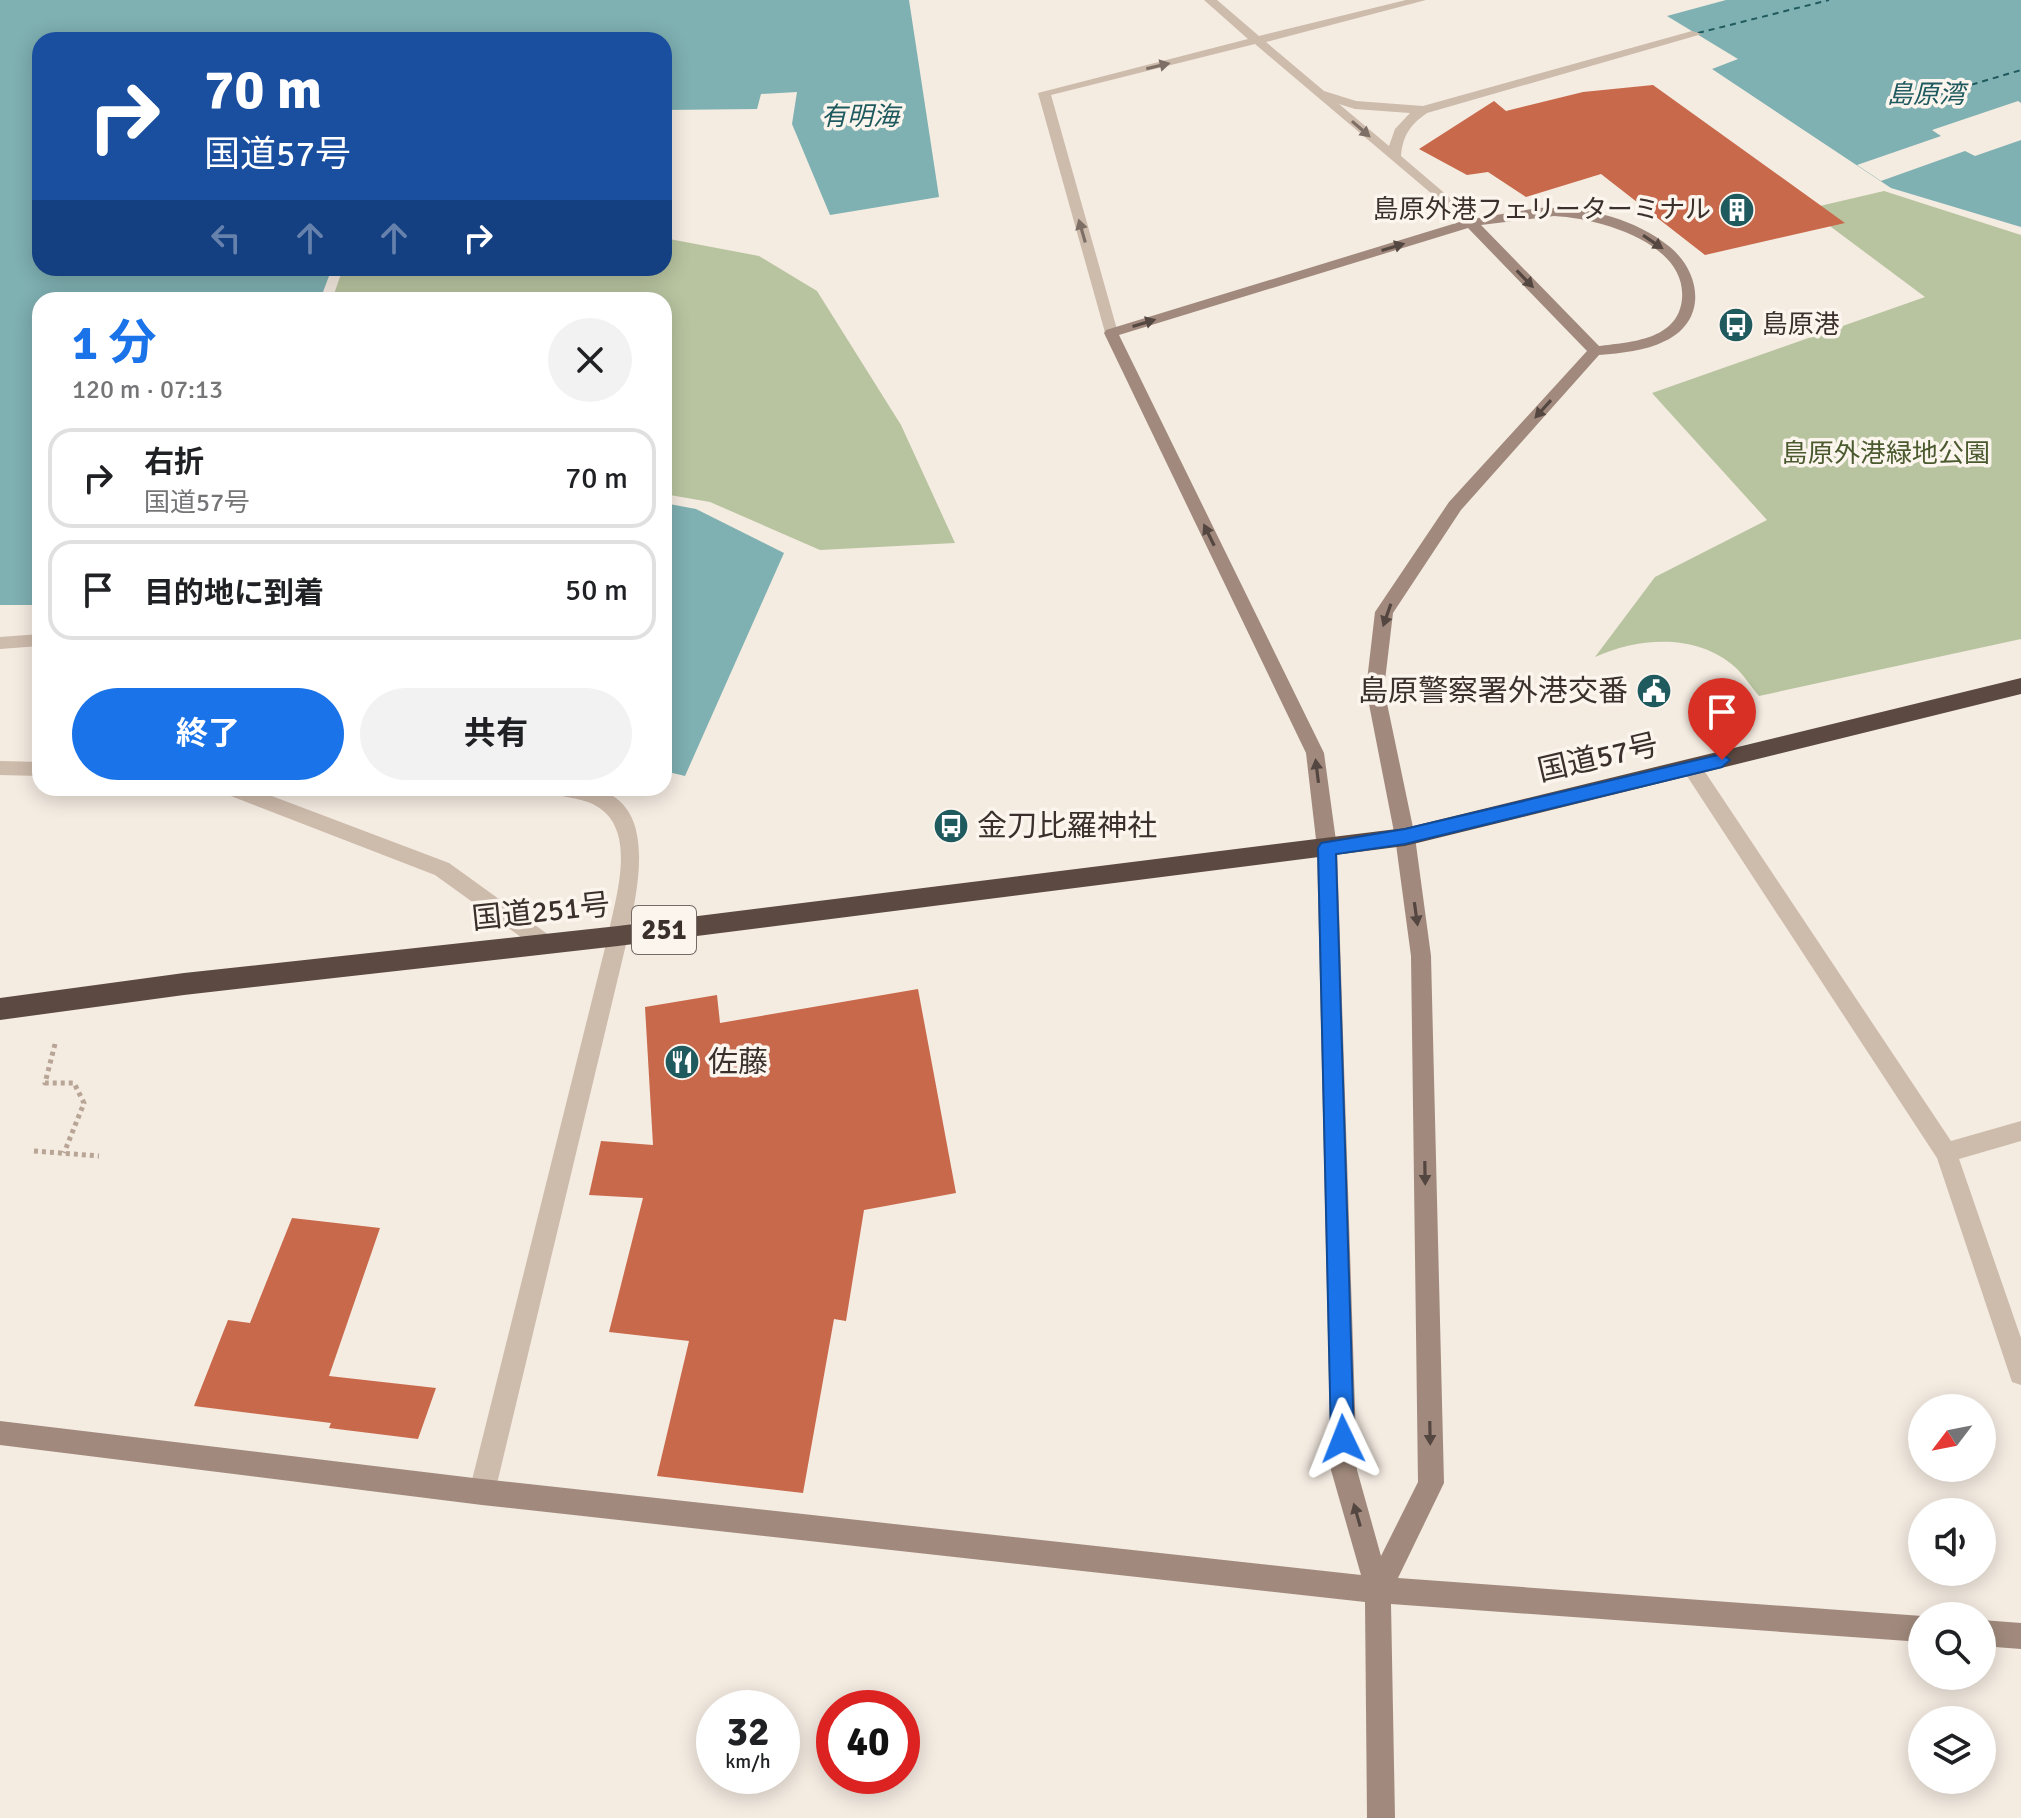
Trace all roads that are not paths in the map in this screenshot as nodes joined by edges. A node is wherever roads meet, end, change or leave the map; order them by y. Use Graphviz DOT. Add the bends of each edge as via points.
graph roads {
  1 [pos="1210,0"];
  2 [pos="1420,0"];
  3 [pos="1696,34"];
  4 [pos="1260,41"];
  5 [pos="1321,94"];
  6 [pos="1423,110"];
  7 [pos="1394,157"];
  8 [pos="1471,223"];
  9 [pos="1111,333"];
  10 [pos="1595,351"];
  11 [pos="32,641"];
  12 [pos="0,643"];
  13 [pos="2021,686"];
  14 [pos="0,768"];
  15 [pos="1692,768"];
  16 [pos="32,769"];
  17 [pos="251,796"];
  18 [pos="585,796"];
  19 [pos="1405,837"];
  20 [pos="1327,848"];
  21 [pos="618,936"];
  22 [pos="546,944"];
  23 [pos="0,1009"];
  24 [pos="2021,1131"];
  25 [pos="1946,1153"];
  26 [pos="2021,1373"];
  27 [pos="0,1433"];
  28 [pos="482,1492"];
  29 [pos="1378,1590"];
  30 [pos="1908,1628"];
  31 [pos="1996,1634"];
  32 [pos="2021,1636"];
  33 [pos="1381,1818"];
  1 -- 4 [label="street"];
  2 -- 4 [label="street"];
  3 -- 6 [label="street"];
  4 -- 5 [label="street"];
  9 -- 4 [label="street, one-way" via="1044,93"];
  5 -- 6 [label="street" via="1355,105"];
  5 -- 7 [label="street, one-way"];
  6 -- 7 [label="street" via="1404,123"];
  7 -- 8 [label="street"];
  9 -- 8 [label="street, one-way"];
  8 -- 10 [label="street, one-way"];
  8 -- 10 [label="street, one-way" via="1525,211 1563,211 1639,232 1666,250 1685,272 1692,295 1686,316 1667,334 1638,346"];
  20 -- 9 [label="street, one-way" via="1315,753"];
  10 -- 19 [label="street, one-way" via="1455,506 1384,612 1375,689"];
  11 -- 12 [label="street"];
  13 -- 15 [label="highway, 国道57号"];
  14 -- 16 [label="street"];
  15 -- 19 [label="highway, 国道57号"];
  15 -- 25 [label="street"];
  17 -- 22 [label="street" via="442,869"];
  18 -- 21 [label="street" via="606,802 627,830 631,847"];
  19 -- 20 [label="highway, 国道57号"];
  19 -- 29 [label="street, one-way" via="1421,956 1431,1483"];
  20 -- 21 [label="highway, 国道251号 / 251"];
  29 -- 20 [label="street, one-way" via="1344,1470"];
  21 -- 22 [label="highway, 国道251号 / 251"];
  21 -- 28 [label="street"];
  22 -- 23 [label="highway, 国道251号 / 251"];
  24 -- 25 [label="street"];
  25 -- 26 [label="street"];
  27 -- 28 [label="street"];
  28 -- 29 [label="street"];
  29 -- 30 [label="street"];
  29 -- 33 [label="street"];
  31 -- 32 [label="street"];
}
